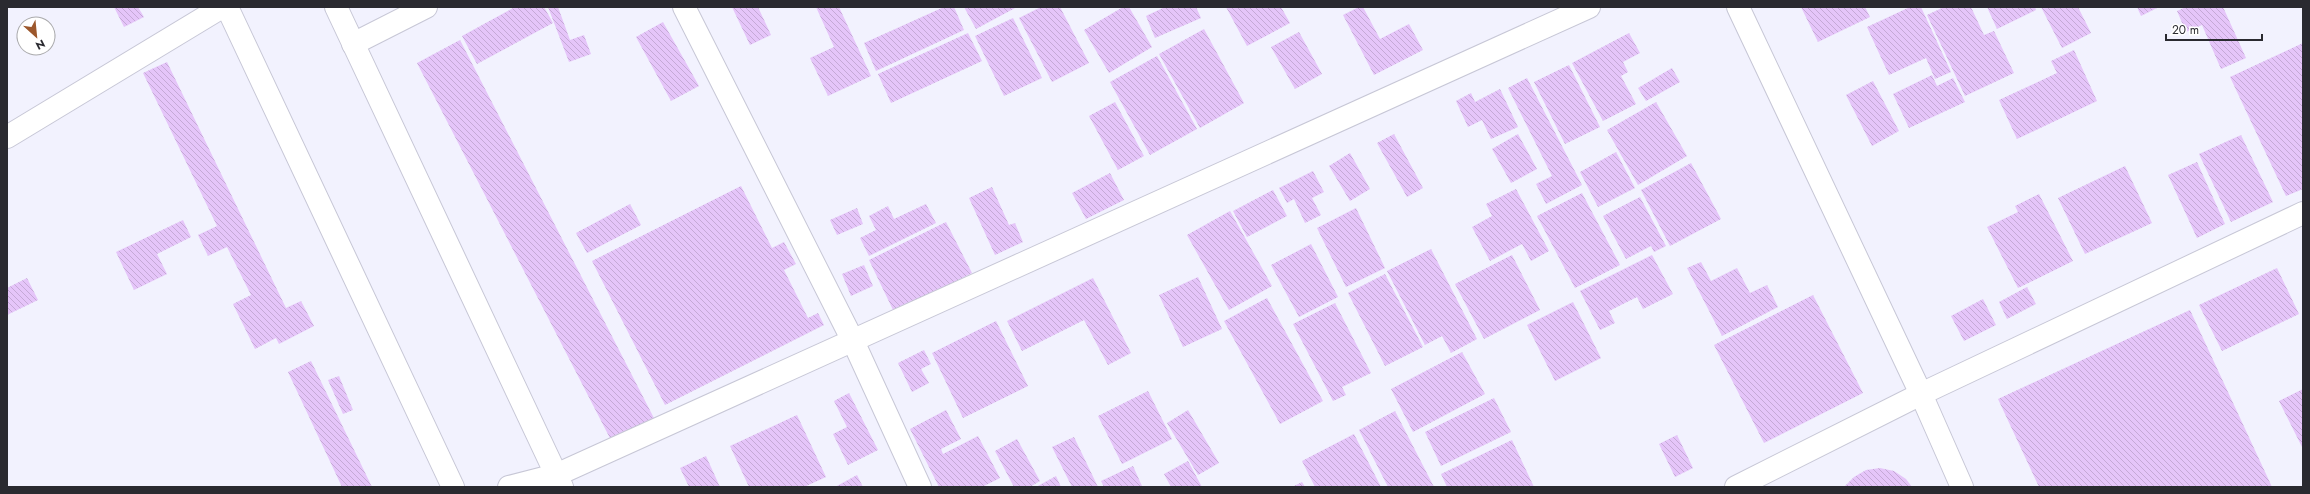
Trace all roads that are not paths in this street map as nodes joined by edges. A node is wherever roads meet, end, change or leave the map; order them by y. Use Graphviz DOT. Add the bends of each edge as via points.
graph roads {
  1 [pos="222,7"];
  2 [pos="227,7"];
  3 [pos="336,7"];
  4 [pos="426,7"];
  5 [pos="684,7"];
  6 [pos="1589,7"];
  7 [pos="1738,7"];
  8 [pos="353,44"];
  9 [pos="7,137"];
  10 [pos="2303,213"];
  11 [pos="853,341"];
  12 [pos="1921,394"];
  13 [pos="559,481"];
  14 [pos="453,487"];
  15 [pos="509,487"];
  16 [pos="920,487"];
  17 [pos="1736,487"];
  18 [pos="1962,487"];
  1 -- 9 [label="street"];
  2 -- 14 [label="street"];
  3 -- 8 [label="street"];
  4 -- 8 [label="street"];
  5 -- 11 [label="street"];
  6 -- 11 [label="street"];
  7 -- 12 [label="street"];
  8 -- 13 [label="street"];
  10 -- 12 [label="street"];
  11 -- 13 [label="street"];
  11 -- 16 [label="street"];
  12 -- 17 [label="street"];
  12 -- 18 [label="street"];
  13 -- 15 [label="street"];
}
